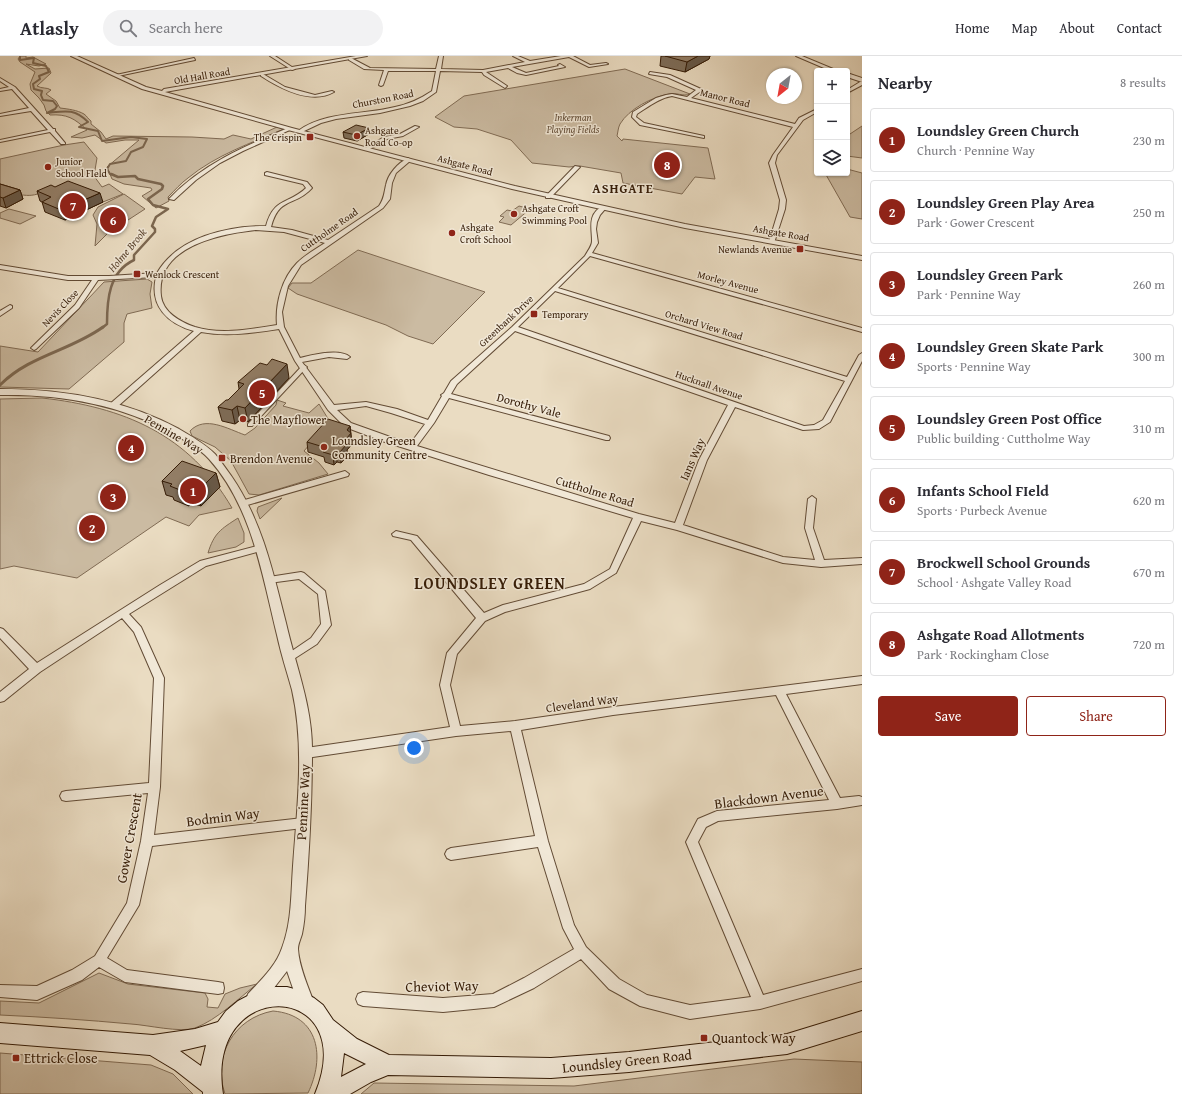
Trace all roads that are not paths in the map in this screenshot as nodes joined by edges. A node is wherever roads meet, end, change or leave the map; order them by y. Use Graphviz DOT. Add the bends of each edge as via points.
graph roads {
  1 [pos="75,56"];
  2 [pos="272,56"];
  3 [pos="365,56"];
  4 [pos="441,56"];
  5 [pos="515,56"];
  6 [pos="569,56"];
  7 [pos="798,56"];
  8 [pos="194,58"];
  9 [pos="350,59"];
  10 [pos="530,64"];
  11 [pos="603,64"];
  12 [pos="569,66"];
  13 [pos="509,67"];
  14 [pos="828,68"];
  15 [pos="292,69"];
  16 [pos="386,70"];
  17 [pos="438,71"];
  18 [pos="482,71"];
  19 [pos="650,73"];
  20 [pos="118,75"];
  21 [pos="262,75"];
  22 [pos="850,76"];
  23 [pos="0,79"];
  24 [pos="862,80"];
  25 [pos="862,84"];
  26 [pos="381,85"];
  27 [pos="505,87"];
  28 [pos="13,88"];
  29 [pos="0,90"];
  30 [pos="850,90"];
  31 [pos="160,92"];
  32 [pos="332,92"];
  33 [pos="689,98"];
  34 [pos="33,109"];
  35 [pos="814,112"];
  36 [pos="0,115"];
  37 [pos="796,126"];
  38 [pos="417,127"];
  39 [pos="290,128"];
  40 [pos="52,130"];
  41 [pos="300,131"];
  42 [pos="702,137"];
  43 [pos="0,141"];
  44 [pos="63,143"];
  45 [pos="366,149"];
  46 [pos="408,160"];
  47 [pos="577,167"];
  48 [pos="267,174"];
  49 [pos="548,197"];
  50 [pos="172,199"];
  51 [pos="603,208"];
  52 [pos="268,228"];
  53 [pos="329,242"];
  54 [pos="772,242"];
  55 [pos="589,254"];
  56 [pos="862,257"];
  57 [pos="0,267"];
  58 [pos="159,275"];
  59 [pos="96,278"];
  60 [pos="554,289"];
  61 [pos="10,307"];
  62 [pos="0,314"];
  63 [pos="281,327"];
  64 [pos="514,328"];
  65 [pos="199,330"];
  66 [pos="862,330"];
  67 [pos="34,348"];
  68 [pos="862,355"];
  69 [pos="347,358"];
  70 [pos="298,361"];
  71 [pos="304,367"];
  72 [pos="849,380"];
  73 [pos="0,392"];
  74 [pos="445,395"];
  75 [pos="733,403"];
  76 [pos="114,405"];
  77 [pos="331,408"];
  78 [pos="430,423"];
  79 [pos="250,425"];
  80 [pos="606,438"];
  81 [pos="412,447"];
  82 [pos="345,474"];
  83 [pos="812,499"];
  84 [pos="244,503"];
  85 [pos="638,517"];
  86 [pos="678,527"];
  87 [pos="396,534"];
  88 [pos="261,548"];
  89 [pos="862,561"];
  90 [pos="821,564"];
  91 [pos="269,580"];
  92 [pos="123,613"];
  93 [pos="482,618"];
  94 [pos="0,632"];
  95 [pos="289,658"];
  96 [pos="36,669"];
  97 [pos="862,680"];
  98 [pos="779,691"];
  99 [pos="0,698"];
  100 [pos="515,726"];
  101 [pos="456,731"];
  102 [pos="306,753"];
  103 [pos="154,787"];
  104 [pos="66,796"];
  105 [pos="859,801"];
  106 [pos="838,804"];
  107 [pos="303,823"];
  108 [pos="147,841"];
  109 [pos="542,841"];
  110 [pos="451,854"];
  111 [pos="290,948"];
  112 [pos="582,951"];
  113 [pos="99,960"];
  114 [pos="862,976"];
  115 [pos="218,988"];
  116 [pos="0,990"];
  117 [pos="363,999"];
  118 [pos="253,1002"];
  119 [pos="760,1002"];
  120 [pos="306,1003"];
  121 [pos="862,1021"];
  122 [pos="327,1027"];
  123 [pos="222,1030"];
  124 [pos="0,1033"];
  125 [pos="153,1045"];
  126 [pos="388,1065"];
  127 [pos="212,1090"];
  128 [pos="325,1094"];
  129 [pos="330,1094"];
  1 -- 20 [label="street, Ashgate Road"];
  2 -- 15 [label="street"];
  3 -- 9 [label="street, Old Hall Road"];
  4 -- 17 [label="street, Churston Road"];
  5 -- 10 [label="street"];
  6 -- 10 [label="street"];
  6 -- 11 [label="street" via="589,66"];
  7 -- 14 [label="street"];
  8 -- 20 [label="street"];
  9 -- 15 [label="street, Old Hall Road"];
  9 -- 16 [label="street" via="365,68"];
  10 -- 13 [label="street"];
  12 -- 13 [label="street" via="526,74"];
  13 -- 18 [label="street"];
  15 -- 21 [label="street, Old Hall Road"];
  16 -- 17 [label="street"];
  16 -- 26 [label="street"];
  17 -- 18 [label="street"];
  17 -- 41 [label="street, Churston Road" via="434,92 421,101 321,121"];
  18 -- 27 [label="street"];
  19 -- 33 [label="street" via="657,72 699,90"];
  20 -- 31 [label="street, Ashgate Road" via="144,88"];
  21 -- 31 [label="street, Old Hall Road"];
  21 -- 32 [label="street" via="282,88 315,96"];
  22 -- 24 [label="street"];
  23 -- 28 [label="street"];
  25 -- 30 [label="street"];
  28 -- 29 [label="street"];
  28 -- 34 [label="street"];
  31 -- 39 [label="street, Ashgate Road"];
  33 -- 37 [label="street, Manor Road"];
  33 -- 42 [label="street, Manor Road" via="672,95 658,100 634,116 642,124"];
  34 -- 36 [label="street"];
  34 -- 40 [label="street"];
  35 -- 37 [label="street"];
  37 -- 54 [label="street" via="772,163 782,209"];
  38 -- 45 [label="street" via="408,133 386,138"];
  39 -- 41 [label="street, Ashgate Road"];
  39 -- 50 [label="street" via="220,161 197,176"];
  40 -- 43 [label="street"];
  40 -- 44 [label="street"];
  41 -- 45 [label="street, Ashgate Road"];
  45 -- 46 [label="street, Ashgate Road"];
  46 -- 49 [label="street, Ashgate Road"];
  46 -- 53 [label="street, Cuttholme Road" via="394,172 389,183 387,199 380,207"];
  47 -- 49 [label="street"];
  48 -- 52 [label="street" via="301,181 309,188 305,193 278,205 270,217"];
  49 -- 51 [label="street, Ashgate Road"];
  51 -- 54 [label="street, Ashgate Road"];
  51 -- 55 [label="street" via="594,222 592,229 595,243"];
  52 -- 53 [label="street" via="287,230"];
  52 -- 58 [label="street" via="225,232 191,244 169,260"];
  53 -- 63 [label="street, Cuttholme Road" via="299,264 285,286 279,312"];
  54 -- 56 [label="street, Ashgate Road"];
  55 -- 60 [label="street, Greenbank Drive"];
  55 -- 66 [label="street, Morley Avenue"];
  57 -- 59 [label="street" via="51,277"];
  58 -- 59 [label="street"];
  58 -- 65 [label="street" via="159,303 170,316"];
  59 -- 67 [label="street, Nevis Close" via="83,299"];
  60 -- 64 [label="street, Greenbank Drive"];
  60 -- 72 [label="street, Orchard View Road"];
  61 -- 62 [label="street"];
  63 -- 65 [label="street" via="218,332"];
  63 -- 70 [label="street, Cuttholme Road"];
  64 -- 74 [label="street, Greenbank Drive" via="454,383"];
  64 -- 75 [label="street, Hucknall Avenue"];
  65 -- 76 [label="street"];
  68 -- 72 [label="street, Hucknall Avenue"];
  69 -- 70 [label="street" via="336,354 319,355"];
  70 -- 71 [label="street, Cuttholme Road"];
  71 -- 77 [label="street, Cuttholme Road"];
  71 -- 79 [label="street"];
  72 -- 75 [label="street, Hucknall Avenue" via="826,422 816,427 803,428"];
  73 -- 76 [label="street, Pennine Way" via="72,397"];
  74 -- 78 [label="street, Greenbank Drive"];
  74 -- 80 [label="street, Dorothy Vale"];
  75 -- 86 [label="street, Ians Way" via="702,460"];
  76 -- 84 [label="street, Pennine Way" via="143,415 177,432 209,454 233,484"];
  77 -- 78 [label="street" via="366,404"];
  77 -- 81 [label="street, Cuttholme Road" via="348,425"];
  78 -- 81 [label="street, Greenbank Drive"];
  81 -- 85 [label="street, Cuttholme Road"];
  82 -- 84 [label="street"];
  83 -- 90 [label="street" via="809,528"];
  84 -- 88 [label="street, Pennine Way"];
  85 -- 86 [label="street, Cuttholme Road"];
  85 -- 93 [label="street" via="613,570 587,587 503,609"];
  86 -- 90 [label="street, Cuttholme Road" via="783,560"];
  87 -- 93 [label="street" via="414,538"];
  88 -- 91 [label="street, Pennine Way"];
  88 -- 92 [label="street" via="203,563"];
  89 -- 90 [label="street, Cuttholme Road"];
  91 -- 95 [label="street, Pennine Way"];
  91 -- 95 [label="street" via="301,576 322,593 326,625 314,641"];
  92 -- 96 [label="street"];
  92 -- 103 [label="street, Gower Crescent" via="138,630 159,678"];
  93 -- 101 [label="street" via="452,653 445,685"];
  94 -- 96 [label="street"];
  95 -- 102 [label="street, Pennine Way" via="298,683"];
  96 -- 99 [label="street"];
  97 -- 98 [label="street, Cleveland Way"];
  98 -- 100 [label="street, Cleveland Way"];
  98 -- 106 [label="street, Blackdown Avenue"];
  100 -- 101 [label="street, Cleveland Way"];
  100 -- 109 [label="street"];
  101 -- 102 [label="street, Cleveland Way"];
  102 -- 107 [label="street, Pennine Way"];
  103 -- 104 [label="street"];
  103 -- 108 [label="street, Gower Crescent"];
  105 -- 106 [label="street"];
  106 -- 119 [label="street, Blackdown Avenue" via="717,816 702,823 692,842"];
  107 -- 108 [label="street, Bodmin Way"];
  107 -- 111 [label="street, Pennine Way" via="296,920"];
  108 -- 113 [label="street, Gower Crescent" via="134,905"];
  109 -- 110 [label="street"];
  109 -- 112 [label="street" via="569,928"];
  111 -- 118 [label="street, Pennine Way" via="277,974"];
  111 -- 120 [label="street, Pennine Way"];
  112 -- 117 [label="street, Cheviot Way" via="529,983 494,1000 443,1005"];
  112 -- 119 [label="street" via="614,984 645,1001 690,1012"];
  113 -- 115 [label="street" via="125,976"];
  113 -- 116 [label="street, Gower Crescent" via="77,975 37,993"];
  114 -- 119 [label="street"];
  118 -- 120 [label="main road" via="275,996"];
  118 -- 123 [label="main road" via="242,1009"];
  120 -- 122 [label="main road" via="322,1017"];
  121 -- 126 [label="main road, Loundsley Green Road" via="787,1044 629,1062 551,1068"];
  122 -- 126 [label="main road, Loundsley Green Road" via="350,1046"];
  122 -- 128 [label="main road" via="332,1039 334,1068"];
  123 -- 125 [label="main road" via="195,1039"];
  123 -- 127 [label="main road" via="211,1057 209,1072"];
  124 -- 125 [label="main road"];
  125 -- 127 [label="main road" via="182,1063"];
  126 -- 129 [label="main road, Loundsley Green Road"];
}
